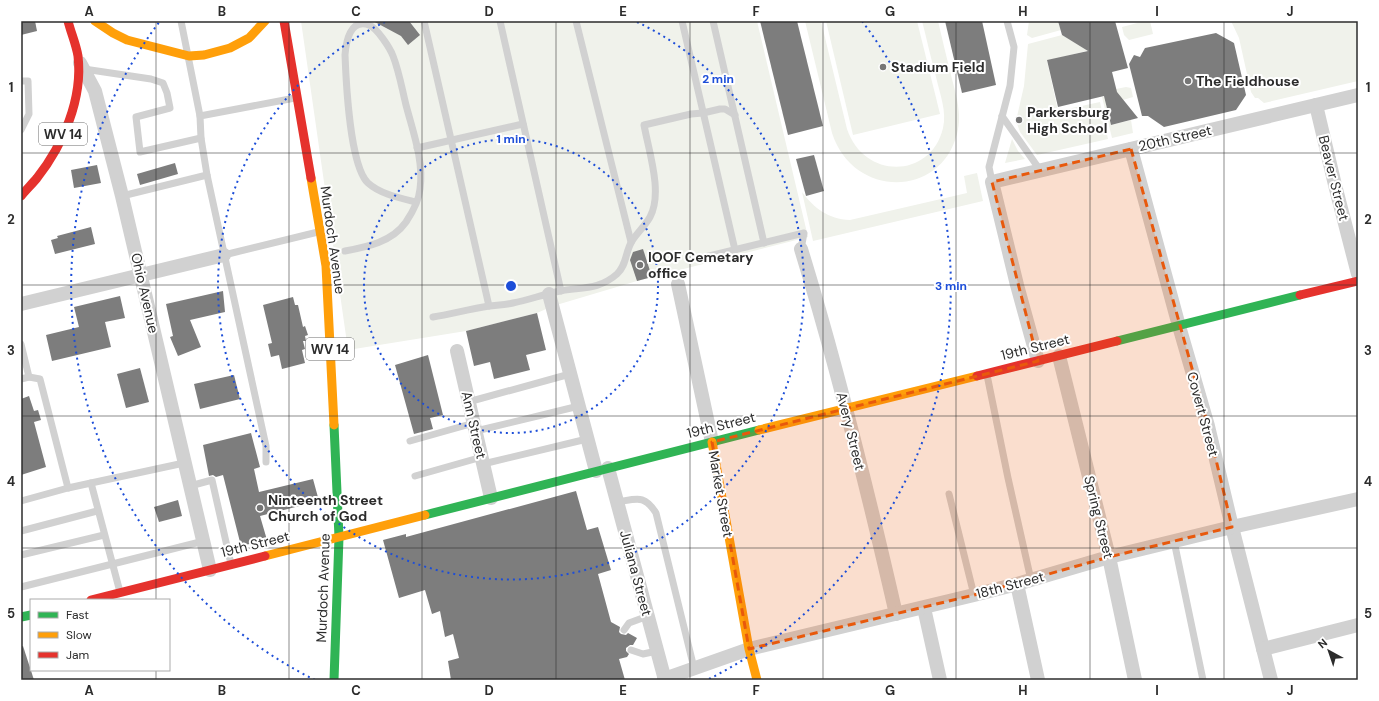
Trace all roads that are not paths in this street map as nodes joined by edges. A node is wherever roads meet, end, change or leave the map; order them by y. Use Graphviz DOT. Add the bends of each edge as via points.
graph roads {
  1 [pos="68,21"];
  2 [pos="95,21"];
  3 [pos="181,21"];
  4 [pos="265,21"];
  5 [pos="284,21"];
  6 [pos="424,21"];
  7 [pos="500,21"];
  8 [pos="576,21"];
  9 [pos="682,21"];
  10 [pos="713,21"];
  11 [pos="1008,21"];
  12 [pos="189,56"];
  13 [pos="81,65"];
  14 [pos="21,82"];
  15 [pos="1358,95"];
  16 [pos="297,98"];
  17 [pos="1316,105"];
  18 [pos="29,114"];
  19 [pos="703,114"];
  20 [pos="735,115"];
  21 [pos="21,116"];
  22 [pos="200,116"];
  23 [pos="1002,116"];
  24 [pos="523,124"];
  25 [pos="21,130"];
  26 [pos="200,138"];
  27 [pos="452,140"];
  28 [pos="417,148"];
  29 [pos="1131,149"];
  30 [pos="1040,170"];
  31 [pos="207,175"];
  32 [pos="992,182"];
  33 [pos="21,196"];
  34 [pos="122,196"];
  35 [pos="416,202"];
  36 [pos="320,232"];
  37 [pos="631,242"];
  38 [pos="764,243"];
  39 [pos="801,249"];
  40 [pos="735,250"];
  41 [pos="345,251"];
  42 [pos="224,255"];
  43 [pos="701,258"];
  44 [pos="141,274"];
  45 [pos="1358,274"];
  46 [pos="1358,281"];
  47 [pos="678,284"];
  48 [pos="555,292"];
  49 [pos="21,304"];
  50 [pos="489,306"];
  51 [pos="433,317"];
  52 [pos="1178,326"];
  53 [pos="21,344"];
  54 [pos="456,351"];
  55 [pos="1059,356"];
  56 [pos="1038,361"];
  57 [pos="570,374"];
  58 [pos="987,374"];
  59 [pos="29,377"];
  60 [pos="21,379"];
  61 [pos="468,402"];
  62 [pos="579,406"];
  63 [pos="845,409"];
  64 [pos="475,427"];
  65 [pos="587,439"];
  66 [pos="410,441"];
  67 [pos="712,442"];
  68 [pos="482,461"];
  69 [pos="266,462"];
  70 [pos="184,463"];
  71 [pos="602,470"];
  72 [pos="415,476"];
  73 [pos="91,483"];
  74 [pos="190,486"];
  75 [pos="68,488"];
  76 [pos="949,494"];
  77 [pos="491,498"];
  78 [pos="1358,499"];
  79 [pos="21,500"];
  80 [pos="617,502"];
  81 [pos="97,511"];
  82 [pos="1232,527"];
  83 [pos="21,531"];
  84 [pos="104,534"];
  85 [pos="339,537"];
  86 [pos="204,541"];
  87 [pos="1174,541"];
  88 [pos="21,555"];
  89 [pos="1109,557"];
  90 [pos="112,564"];
  91 [pos="231,564"];
  92 [pos="210,570"];
  93 [pos="1031,580"];
  94 [pos="1017,584"];
  95 [pos="21,587"];
  96 [pos="120,593"];
  97 [pos="974,595"];
  98 [pos="95,599"];
  99 [pos="924,608"];
  100 [pos="896,614"];
  101 [pos="648,616"];
  102 [pos="1358,624"];
  103 [pos="624,630"];
  104 [pos="749,649"];
  105 [pos="1263,649"];
  106 [pos="631,650"];
  107 [pos="657,651"];
  108 [pos="694,668"];
  109 [pos="334,680"];
  110 [pos="663,680"];
  111 [pos="757,680"];
  112 [pos="940,680"];
  113 [pos="1038,680"];
  114 [pos="1135,680"];
  115 [pos="1203,680"];
  116 [pos="1271,680"];
  1 -- 13 [label="street, Ohio Avenue / WV 14"];
  2 -- 12 [label="street" via="127,40"];
  3 -- 12 [label="lane"];
  4 -- 12 [label="street" via="249,38 235,46 220,52"];
  5 -- 16 [label="street, Murdoch Avenue / WV 14"];
  6 -- 27 [label="lane"];
  7 -- 24 [label="lane"];
  8 -- 37 [label="lane"];
  9 -- 19 [label="lane"];
  10 -- 20 [label="lane"];
  11 -- 23 [label="lane" via="1014,47 1010,86"];
  12 -- 22 [label="lane"];
  13 -- 26 [label="lane" via="163,83 170,108 136,117 140,152"];
  13 -- 33 [label="street, WV 14" via="68,122 53,155"];
  13 -- 34 [label="street, Ohio Avenue" via="95,91"];
  14 -- 18 [label="lane" via="28,81"];
  15 -- 17 [label="street, 20th Street"];
  16 -- 22 [label="lane"];
  16 -- 36 [label="street, Murdoch Avenue / WV 14"];
  17 -- 29 [label="street, 20th Street"];
  17 -- 45 [label="street, Beaver Street"];
  18 -- 21 [label="lane"];
  18 -- 25 [label="lane"];
  19 -- 20 [label="lane" via="725,109"];
  19 -- 37 [label="lane" via="691,114 644,125 656,195 650,218"];
  19 -- 40 [label="lane"];
  20 -- 38 [label="lane"];
  22 -- 26 [label="lane"];
  23 -- 30 [label="lane"];
  23 -- 32 [label="lane" via="989,167"];
  24 -- 27 [label="lane"];
  24 -- 48 [label="lane"];
  26 -- 31 [label="lane"];
  27 -- 28 [label="lane"];
  27 -- 50 [label="lane"];
  28 -- 35 [label="lane" via="420,188"];
  28 -- 35 [label="lane" via="393,55 370,25 356,26 348,35 345,55 351,132 362,174 376,188"];
  29 -- 30 [label="street, 20th Street"];
  29 -- 52 [label="street, Covert Street"];
  30 -- 32 [label="street, 20th Street"];
  31 -- 34 [label="lane"];
  31 -- 42 [label="lane"];
  32 -- 56 [label="street"];
  34 -- 44 [label="street, Ohio Avenue"];
  35 -- 41 [label="lane" via="405,223 395,234 367,247"];
  36 -- 42 [label="lane"];
  36 -- 85 [label="street, Murdoch Avenue / WV 14" via="326,266"];
  37 -- 48 [label="lane" via="624,266 606,282 593,287"];
  38 -- 39 [label="lane" via="804,233"];
  38 -- 40 [label="lane"];
  39 -- 63 [label="street, Avery Street" via="821,314"];
  40 -- 43 [label="lane"];
  42 -- 44 [label="street"];
  42 -- 69 [label="lane" via="266,446"];
  44 -- 49 [label="street"];
  44 -- 70 [label="street, Ohio Avenue"];
  46 -- 52 [label="street, 19th Street"];
  47 -- 67 [label="street, Market Street"];
  48 -- 50 [label="lane" via="512,304"];
  48 -- 57 [label="street, Juliana Street"];
  50 -- 51 [label="lane"];
  52 -- 55 [label="street, 19th Street"];
  52 -- 82 [label="street, Covert Street" via="1208,426"];
  53 -- 59 [label="lane"];
  54 -- 61 [label="street, Ann Street"];
  55 -- 56 [label="street, 19th Street"];
  55 -- 89 [label="street, Spring Street"];
  56 -- 58 [label="street, 19th Street"];
  57 -- 61 [label="lane"];
  57 -- 62 [label="street, Juliana Street"];
  58 -- 63 [label="street, 19th Street"];
  58 -- 93 [label="lane"];
  59 -- 60 [label="lane"];
  59 -- 75 [label="lane" via="40,379"];
  61 -- 64 [label="street, Ann Street"];
  62 -- 64 [label="lane"];
  62 -- 65 [label="street, Juliana Street"];
  63 -- 67 [label="street, 19th Street"];
  63 -- 100 [label="street, Avery Street"];
  64 -- 66 [label="lane"];
  64 -- 68 [label="street, Ann Street"];
  65 -- 68 [label="lane"];
  65 -- 71 [label="street, Juliana Street"];
  67 -- 71 [label="street, 19th Street"];
  67 -- 104 [label="street, Market Street"];
  68 -- 72 [label="lane"];
  68 -- 77 [label="street, Ann Street"];
  70 -- 73 [label="lane"];
  70 -- 74 [label="street, Ohio Avenue"];
  71 -- 77 [label="street, 19th Street"];
  71 -- 80 [label="street, Juliana Street"];
  73 -- 75 [label="lane"];
  73 -- 81 [label="lane"];
  74 -- 86 [label="street, Ohio Avenue"];
  74 -- 91 [label="lane" via="212,480"];
  75 -- 79 [label="lane"];
  76 -- 97 [label="lane"];
  77 -- 85 [label="street, 19th Street"];
  78 -- 82 [label="street, 18th Street"];
  80 -- 101 [label="street, Juliana Street"];
  80 -- 108 [label="lane" via="645,500 656,513"];
  81 -- 83 [label="lane"];
  81 -- 84 [label="lane"];
  82 -- 87 [label="street, 18th Street"];
  82 -- 105 [label="street, Covert Street"];
  84 -- 88 [label="lane"];
  84 -- 90 [label="lane"];
  85 -- 91 [label="street, 19th Street"];
  85 -- 109 [label="street, Murdoch Avenue / WV 14"];
  86 -- 90 [label="lane"];
  86 -- 92 [label="street, Ohio Avenue"];
  87 -- 89 [label="street, 18th Street"];
  87 -- 115 [label="lane"];
  89 -- 93 [label="street, 18th Street"];
  89 -- 114 [label="street, Spring Street"];
  90 -- 95 [label="lane"];
  90 -- 96 [label="lane"];
  91 -- 92 [label="street, 19th Street"];
  92 -- 96 [label="street, 19th Street"];
  93 -- 94 [label="street, 18th Street"];
  94 -- 97 [label="street, 18th Street"];
  94 -- 113 [label="street"];
  96 -- 98 [label="street, 19th Street"];
  97 -- 99 [label="street, 18th Street"];
  99 -- 100 [label="street, 18th Street"];
  99 -- 112 [label="street"];
  100 -- 104 [label="street, 18th Street"];
  101 -- 103 [label="lane" via="629,623"];
  101 -- 107 [label="street, Juliana Street"];
  102 -- 105 [label="street"];
  104 -- 108 [label="street, 18th Street"];
  104 -- 111 [label="street, Market Street"];
  105 -- 116 [label="street, Covert Street"];
  106 -- 107 [label="lane" via="643,654"];
  107 -- 110 [label="street, Juliana Street"];
  108 -- 110 [label="street, 18th Street"];
}
